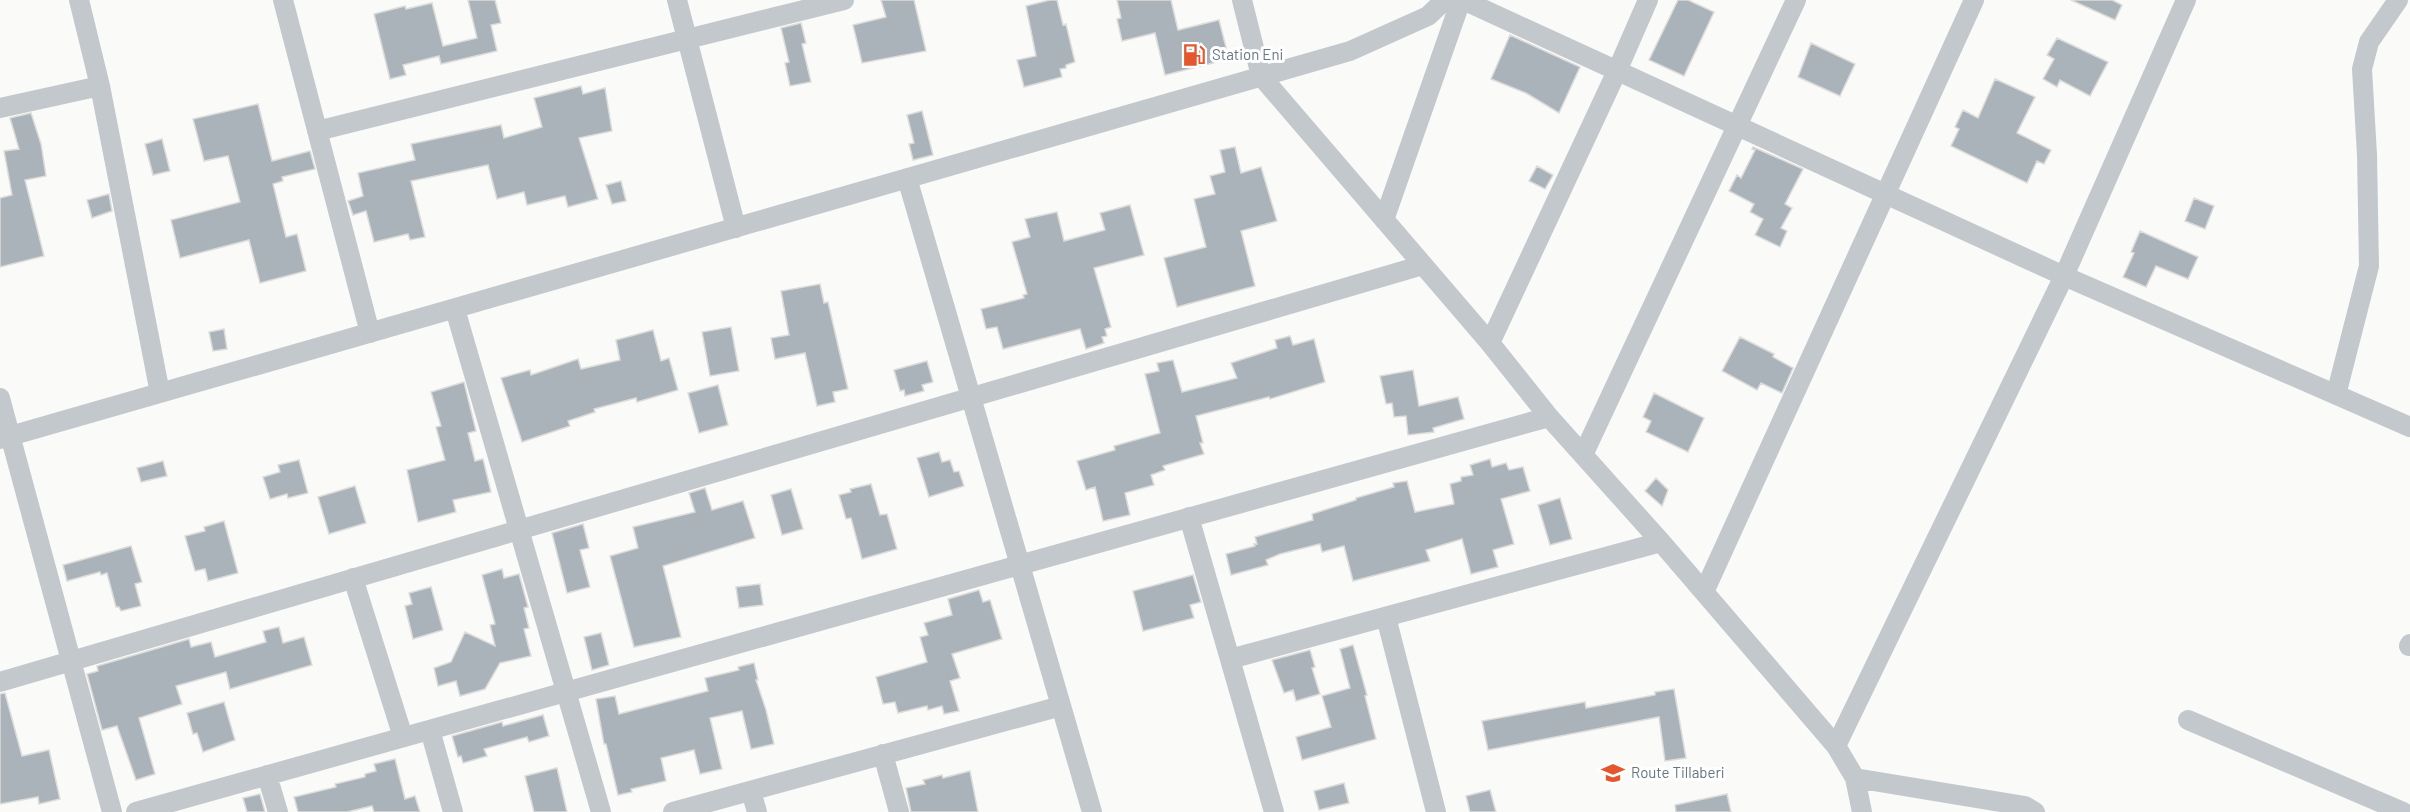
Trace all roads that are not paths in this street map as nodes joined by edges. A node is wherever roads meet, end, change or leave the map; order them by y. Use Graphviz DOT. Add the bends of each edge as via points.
graph roads {
  1 [pos="79,0"];
  2 [pos="283,0"];
  3 [pos="677,0"];
  4 [pos="844,0"];
  5 [pos="1242,0"];
  6 [pos="1445,0"];
  7 [pos="1462,0"];
  8 [pos="1648,0"];
  9 [pos="1796,0"];
  10 [pos="1974,0"];
  11 [pos="2186,0"];
  12 [pos="2398,0"];
  13 [pos="687,39"];
  14 [pos="1617,71"];
  15 [pos="1261,76"];
  16 [pos="100,86"];
  17 [pos="0,108"];
  18 [pos="1737,126"];
  19 [pos="317,131"];
  20 [pos="907,178"];
  21 [pos="1885,195"];
  22 [pos="1384,220"];
  23 [pos="736,228"];
  24 [pos="1423,265"];
  25 [pos="2064,276"];
  26 [pos="455,309"];
  27 [pos="370,333"];
  28 [pos="1490,343"];
  29 [pos="160,393"];
  30 [pos="2336,394"];
  31 [pos="971,397"];
  32 [pos="0,398"];
  33 [pos="1549,417"];
  34 [pos="2410,427"];
  35 [pos="5,438"];
  36 [pos="1583,455"];
  37 [pos="1189,517"];
  38 [pos="519,530"];
  39 [pos="1661,542"];
  40 [pos="1020,565"];
  41 [pos="353,578"];
  42 [pos="1704,592"];
  43 [pos="1386,617"];
  44 [pos="1230,659"];
  45 [pos="71,661"];
  46 [pos="0,682"];
  47 [pos="566,692"];
  48 [pos="1061,706"];
  49 [pos="2188,720"];
  50 [pos="430,730"];
  51 [pos="403,737"];
  52 [pos="1836,746"];
  53 [pos="883,754"];
  54 [pos="267,775"];
  55 [pos="1855,778"];
  56 [pos="751,791"];
  57 [pos="112,812"];
  58 [pos="136,812"];
  59 [pos="278,812"];
  60 [pos="453,812"];
  61 [pos="601,812"];
  62 [pos="673,812"];
  63 [pos="757,812"];
  64 [pos="899,812"];
  65 [pos="1092,812"];
  66 [pos="1274,812"];
  67 [pos="1436,812"];
  68 [pos="1862,812"];
  69 [pos="2035,812"];
  70 [pos="2403,812"];
  1 -- 16 [label="street"];
  2 -- 19 [label="street"];
  3 -- 13 [label="street"];
  4 -- 13 [label="street"];
  5 -- 15 [label="street"];
  6 -- 15 [label="street" via="1428,16 1350,51"];
  7 -- 14 [label="street"];
  7 -- 22 [label="street"];
  8 -- 14 [label="street"];
  9 -- 18 [label="street"];
  10 -- 21 [label="street"];
  11 -- 25 [label="street"];
  12 -- 30 [label="street" via="2369,42 2362,69 2369,266"];
  13 -- 19 [label="street"];
  13 -- 23 [label="street"];
  14 -- 18 [label="street"];
  14 -- 28 [label="street"];
  15 -- 20 [label="street"];
  15 -- 22 [label="street"];
  16 -- 17 [label="street"];
  16 -- 29 [label="street"];
  18 -- 21 [label="street"];
  18 -- 36 [label="street"];
  19 -- 27 [label="street"];
  20 -- 23 [label="street"];
  20 -- 31 [label="street"];
  21 -- 25 [label="street"];
  21 -- 42 [label="street"];
  22 -- 24 [label="street"];
  23 -- 26 [label="street"];
  24 -- 28 [label="street"];
  24 -- 31 [label="street"];
  25 -- 30 [label="street"];
  25 -- 52 [label="street"];
  26 -- 27 [label="street"];
  26 -- 38 [label="street"];
  27 -- 29 [label="street"];
  28 -- 33 [label="street"];
  29 -- 35 [label="street"];
  30 -- 34 [label="street"];
  31 -- 38 [label="street"];
  31 -- 40 [label="street"];
  32 -- 35 [label="street"];
  33 -- 36 [label="street"];
  33 -- 37 [label="street"];
  35 -- 45 [label="street"];
  36 -- 39 [label="street"];
  37 -- 40 [label="street"];
  37 -- 44 [label="street"];
  38 -- 41 [label="street"];
  38 -- 47 [label="street"];
  39 -- 42 [label="street"];
  39 -- 43 [label="street"];
  40 -- 47 [label="street"];
  40 -- 48 [label="street"];
  41 -- 45 [label="street"];
  41 -- 51 [label="street"];
  42 -- 52 [label="street"];
  43 -- 44 [label="street"];
  43 -- 67 [label="street"];
  44 -- 66 [label="street"];
  45 -- 46 [label="street"];
  45 -- 57 [label="street"];
  47 -- 50 [label="street"];
  47 -- 61 [label="street"];
  48 -- 53 [label="street"];
  48 -- 65 [label="street"];
  49 -- 70 [label="street"];
  50 -- 51 [label="street"];
  50 -- 60 [label="street"];
  51 -- 54 [label="street"];
  52 -- 55 [label="street"];
  53 -- 56 [label="street"];
  53 -- 64 [label="street"];
  54 -- 58 [label="street"];
  54 -- 59 [label="street"];
  55 -- 68 [label="street"];
  55 -- 69 [label="street" via="2025,806"];
  56 -- 62 [label="street"];
  56 -- 63 [label="street"];
}
